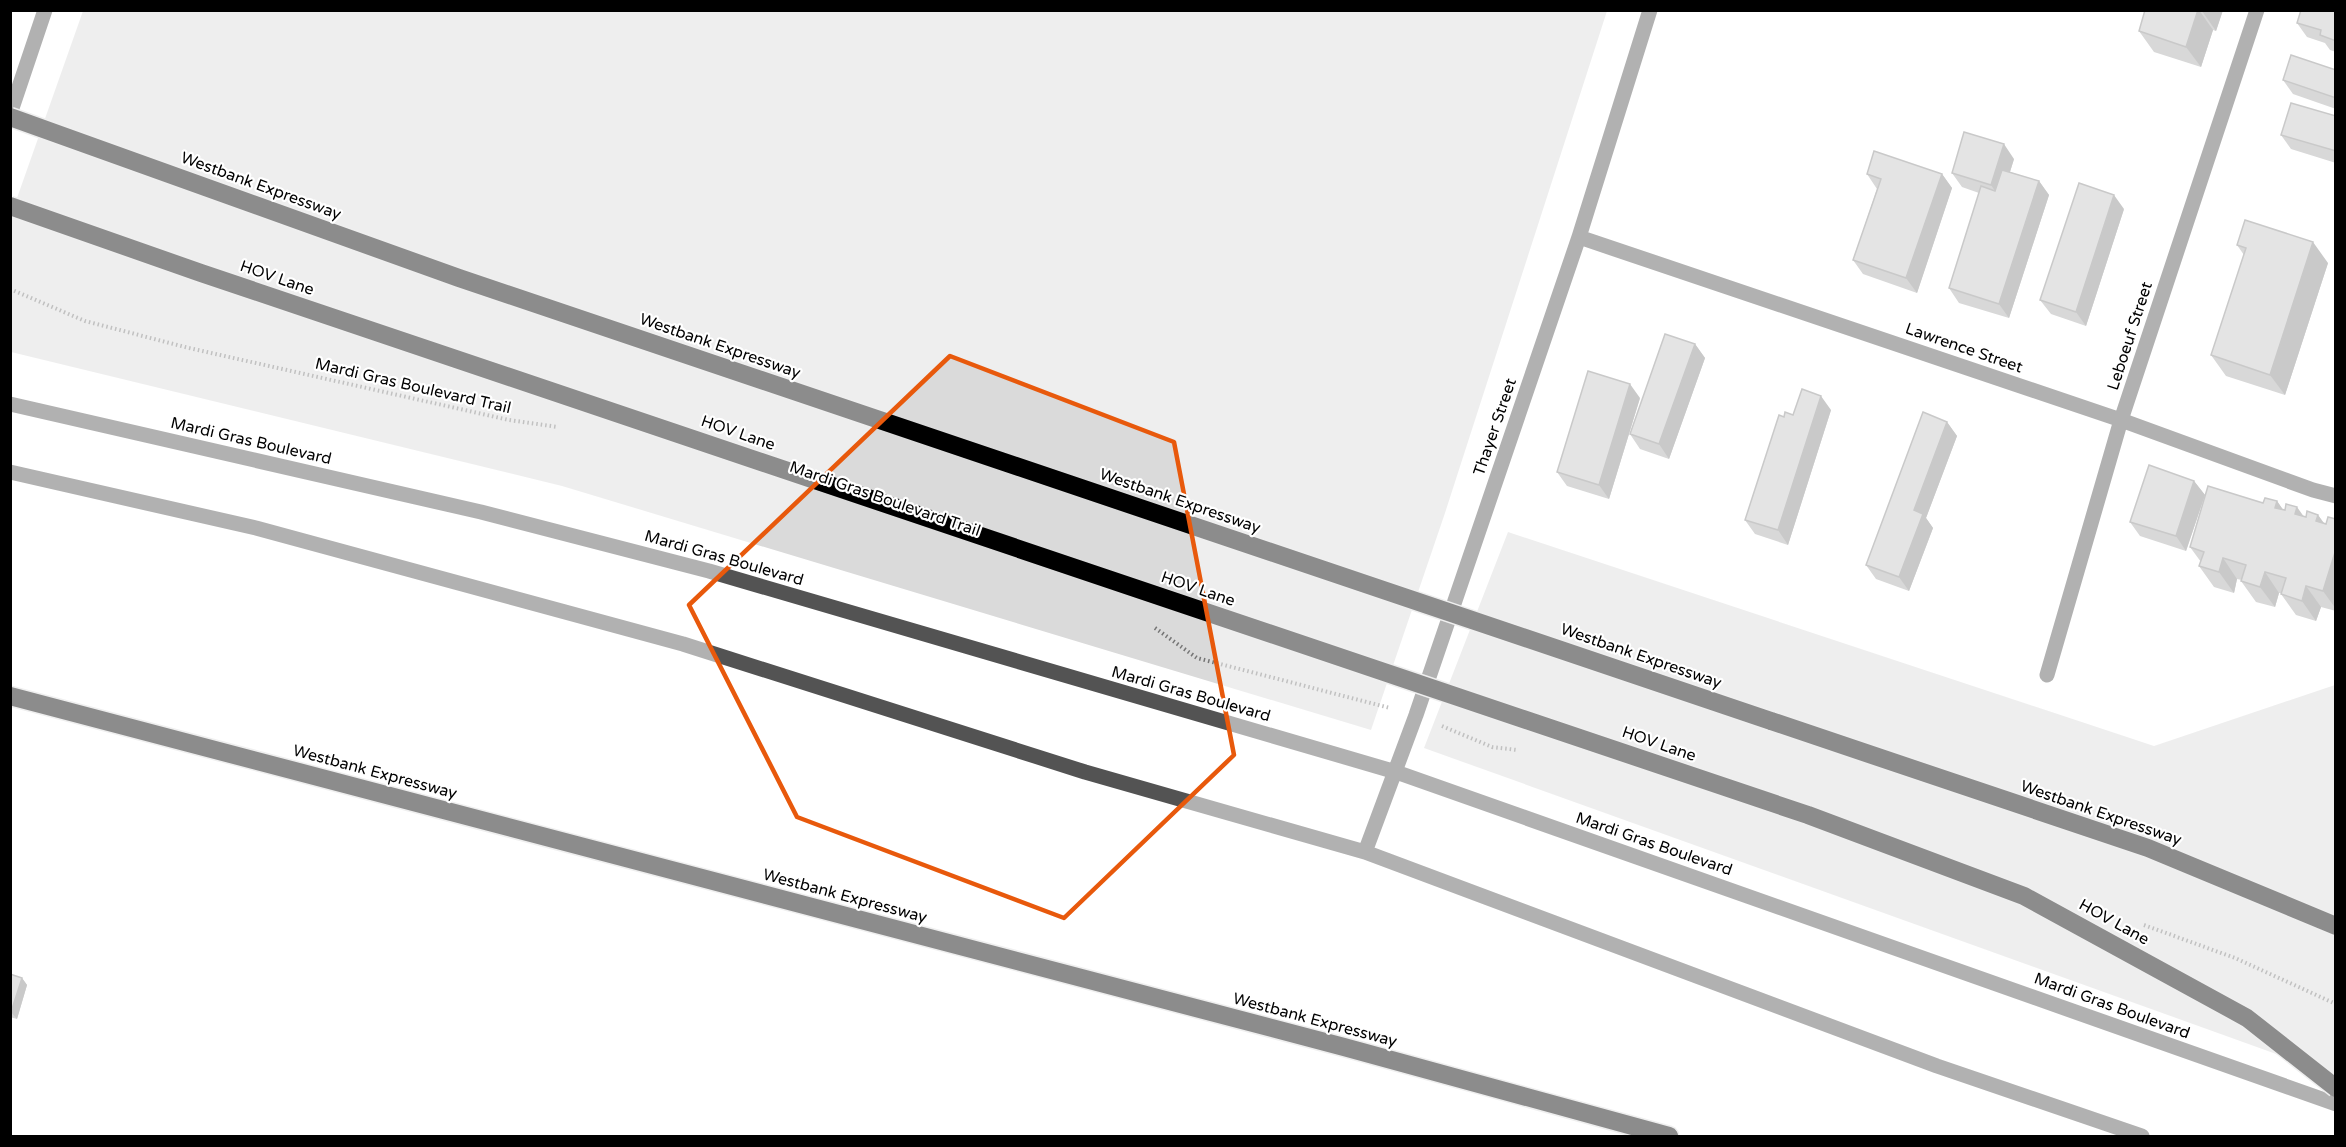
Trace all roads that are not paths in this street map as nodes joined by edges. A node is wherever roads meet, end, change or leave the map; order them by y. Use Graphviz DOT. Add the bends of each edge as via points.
graph roads {
  1 [pos="45,10"];
  2 [pos="1650,10"];
  3 [pos="2257,10"];
  4 [pos="10,116"];
  5 [pos="10,206"];
  6 [pos="1579,237"];
  7 [pos="10,404"];
  8 [pos="2121,420"];
  9 [pos="10,472"];
  10 [pos="2336,496"];
  11 [pos="2047,675"];
  12 [pos="10,696"];
  13 [pos="1396,772"];
  14 [pos="1365,852"];
  15 [pos="2336,926"];
  16 [pos="2336,1088"];
  17 [pos="2336,1104"];
  18 [pos="1669,1137"];
  19 [pos="2142,1137"];
  1 -- 4 [label="street"];
  2 -- 6 [label="street, Thayer Street"];
  3 -- 8 [label="street, Leboeuf Street"];
  4 -- 15 [label="highway, Westbank Expressway, bridge" via="459,278 2148,849"];
  5 -- 16 [label="highway, HOV Lane, bridge" via="1797,811 2024,896 2247,1018"];
  6 -- 8 [label="street, Lawrence Street"];
  6 -- 13 [label="street, Thayer Street"];
  7 -- 13 [label="street, Mardi Gras Boulevard" via="481,512 709,571"];
  8 -- 10 [label="street, Lawrence Street"];
  8 -- 11 [label="street, Leboeuf Street"];
  9 -- 14 [label="street" via="256,528 683,644 1085,772"];
  12 -- 18 [label="highway, Westbank Expressway" via="1344,1047"];
  13 -- 14 [label="street, Thayer Street"];
  13 -- 17 [label="street, Mardi Gras Boulevard"];
  14 -- 19 [label="street" via="1937,1066"];
}
